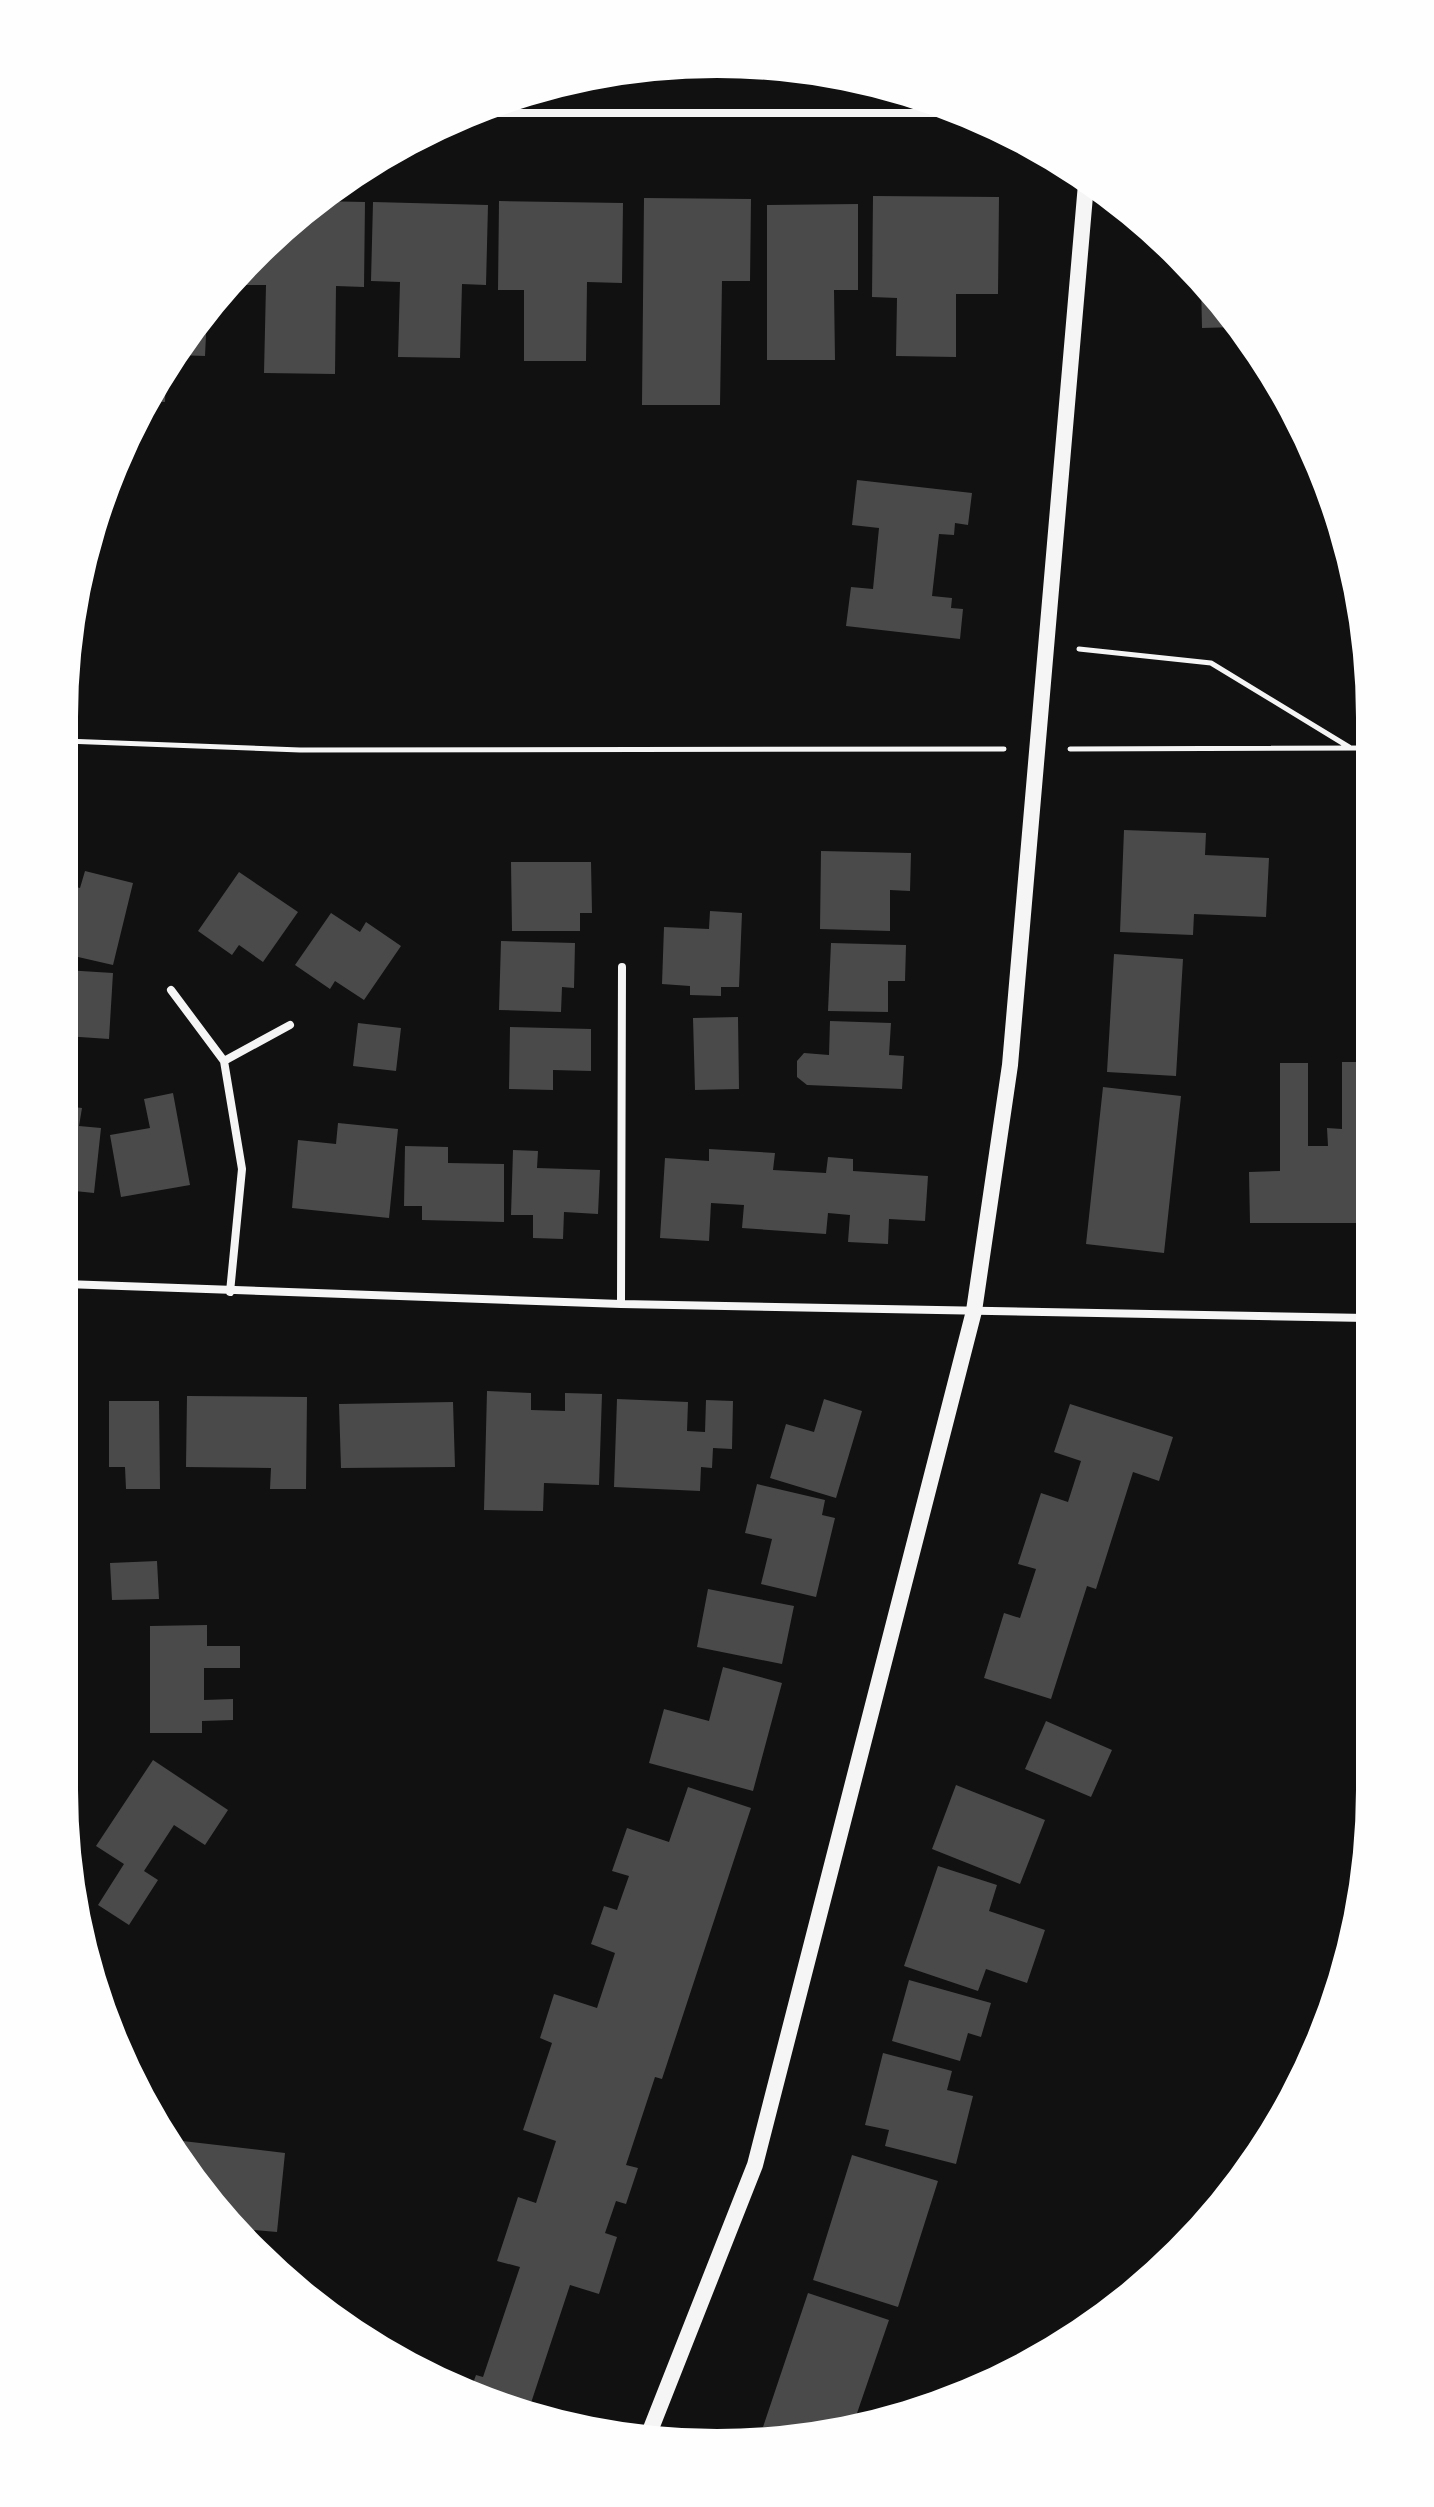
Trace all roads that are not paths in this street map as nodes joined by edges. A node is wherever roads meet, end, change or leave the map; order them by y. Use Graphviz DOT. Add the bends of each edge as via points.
graph roads {
  1 [pos="509,113"];
  2 [pos="925,113"];
  3 [pos="1085,195"];
  4 [pos="622,967"];
  5 [pos="171,990"];
  6 [pos="290,1025"];
  7 [pos="224,1061"];
  8 [pos="78,1285"];
  9 [pos="230,1292"];
  10 [pos="621,1304"];
  11 [pos="974,1311"];
  12 [pos="1356,1318"];
  13 [pos="652,2426"];
  1 -- 2 [label="street"];
  3 -- 11 [label="main road" via="1010,1065"];
  4 -- 10 [label="street"];
  5 -- 7 [label="street"];
  6 -- 7 [label="street"];
  7 -- 9 [label="street" via="242,1169"];
  8 -- 9 [label="street"];
  9 -- 10 [label="street"];
  10 -- 11 [label="street"];
  11 -- 12 [label="street"];
  11 -- 13 [label="main road" via="755,2165"];
}
